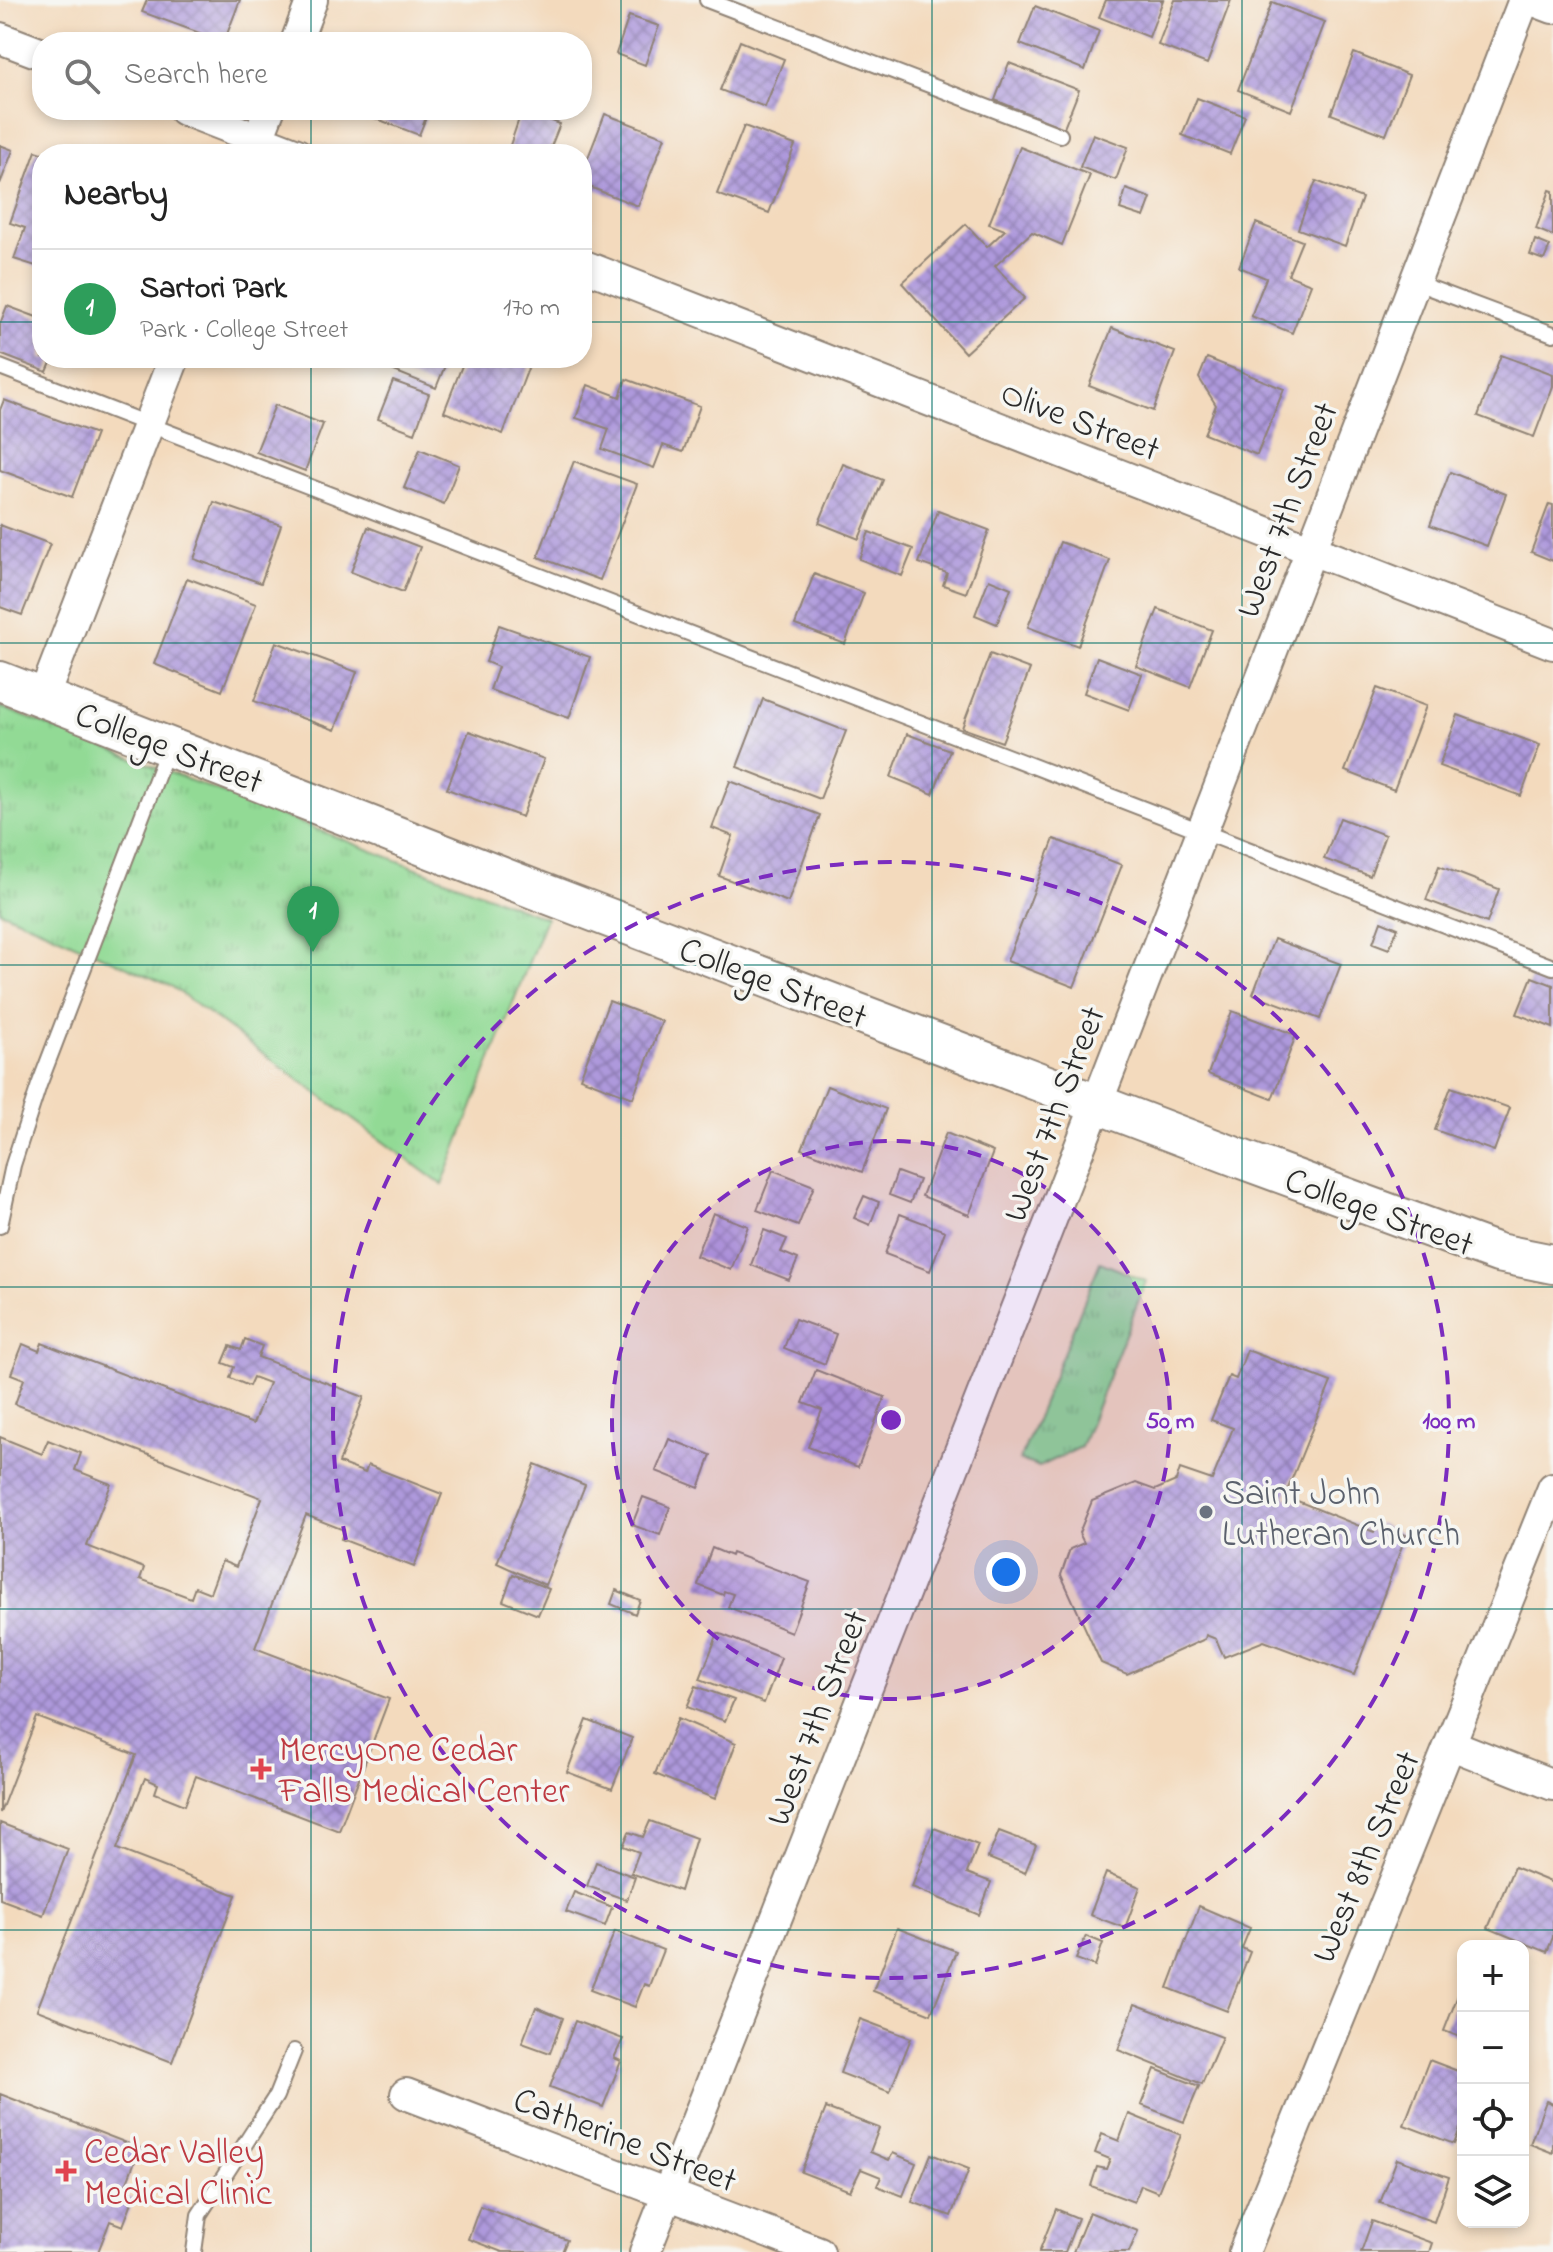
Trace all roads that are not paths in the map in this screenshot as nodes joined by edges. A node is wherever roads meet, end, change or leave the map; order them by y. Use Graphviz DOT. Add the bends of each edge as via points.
graph roads {
  1 [pos="312,0"];
  2 [pos="707,0"];
  3 [pos="1524,0"];
  4 [pos="1532,0"];
  5 [pos="1553,8"];
  6 [pos="300,32"];
  7 [pos="0,38"];
  8 [pos="32,50"];
  9 [pos="204,120"];
  10 [pos="265,120"];
  11 [pos="1060,135"];
  12 [pos="251,144"];
  13 [pos="256,144"];
  14 [pos="592,269"];
  15 [pos="1414,282"];
  16 [pos="1553,334"];
  17 [pos="0,367"];
  18 [pos="170,368"];
  19 [pos="147,426"];
  20 [pos="1310,549"];
  21 [pos="1553,644"];
  22 [pos="0,681"];
  23 [pos="43,698"];
  24 [pos="169,746"];
  25 [pos="1202,832"];
  26 [pos="1553,967"];
  27 [pos="1097,1103"];
  28 [pos="0,1226"];
  29 [pos="1553,1264"];
  30 [pos="1553,1488"];
  31 [pos="1452,1745"];
  32 [pos="1553,1785"];
  33 [pos="294,2051"];
  34 [pos="406,2094"];
  35 [pos="669,2195"];
  36 [pos="194,2252"];
  37 [pos="645,2252"];
  38 [pos="819,2252"];
  39 [pos="1244,2252"];
  1 -- 6 [label="street"];
  2 -- 11 [label="lane"];
  3 -- 15 [label="street, West 7th Street"];
  4 -- 5 [label="street"];
  7 -- 8 [label="street"];
  9 -- 12 [label="street"];
  10 -- 13 [label="street"];
  14 -- 20 [label="street, Olive Street"];
  15 -- 16 [label="lane"];
  15 -- 20 [label="street, West 7th Street"];
  17 -- 19 [label="lane"];
  18 -- 19 [label="street"];
  19 -- 23 [label="street"];
  19 -- 25 [label="lane"];
  20 -- 21 [label="street, Olive Street"];
  20 -- 25 [label="street, West 7th Street"];
  22 -- 23 [label="street, College Street"];
  23 -- 24 [label="street, College Street"];
  24 -- 27 [label="street, College Street"];
  24 -- 28 [label="lane" via="39,1085"];
  25 -- 26 [label="lane"];
  25 -- 27 [label="street, West 7th Street"];
  27 -- 29 [label="street, College Street" via="1498,1253"];
  27 -- 35 [label="street, West 7th Street"];
  30 -- 31 [label="street, West 8th Street"];
  31 -- 32 [label="street"];
  31 -- 39 [label="street, West 8th Street"];
  33 -- 36 [label="lane" via="276,2096 199,2215"];
  34 -- 35 [label="street, Catherine Street"];
  35 -- 37 [label="street, West 7th Street"];
  35 -- 38 [label="street, Catherine Street"];
}
